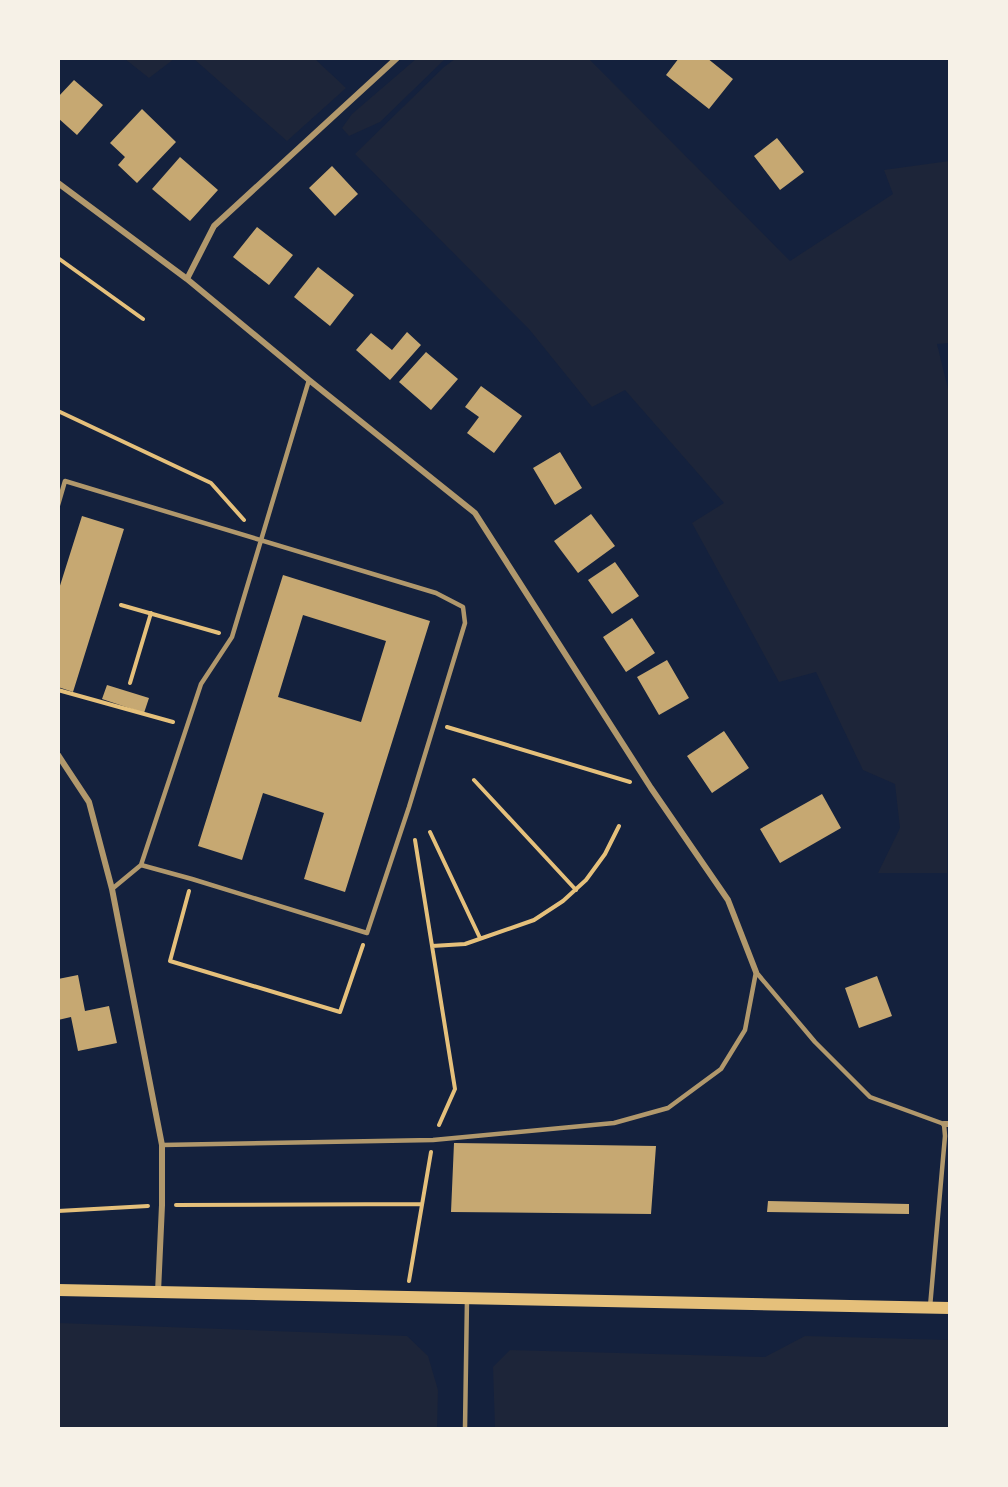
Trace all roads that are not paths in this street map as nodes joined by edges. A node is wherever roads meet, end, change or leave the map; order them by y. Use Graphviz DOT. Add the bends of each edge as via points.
graph roads {
  1 [pos="397,58"];
  2 [pos="58,183"];
  3 [pos="187,279"];
  4 [pos="309,380"];
  5 [pos="58,505"];
  6 [pos="261,540"];
  7 [pos="58,755"];
  8 [pos="141,865"];
  9 [pos="112,889"];
  10 [pos="756,972"];
  11 [pos="947,1124"];
  12 [pos="162,1145"];
  13 [pos="58,1290"];
  14 [pos="158,1292"];
  15 [pos="467,1297"];
  16 [pos="930,1307"];
  17 [pos="950,1308"];
  18 [pos="465,1428"];
  1 -- 3 [label="street" via="214,226"];
  2 -- 3 [label="street"];
  3 -- 4 [label="street"];
  4 -- 6 [label="lane"];
  4 -- 10 [label="street" via="475,513 651,788 728,900"];
  5 -- 6 [label="lane" via="65,482"];
  6 -- 8 [label="lane" via="232,637 201,684"];
  6 -- 8 [label="lane" via="436,593 463,607 465,623 367,933"];
  7 -- 9 [label="street" via="89,801"];
  8 -- 9 [label="lane"];
  9 -- 12 [label="street"];
  10 -- 11 [label="lane" via="815,1042 870,1097"];
  10 -- 12 [label="lane" via="745,1030 721,1069 668,1108 614,1123 433,1140"];
  11 -- 16 [label="lane"];
  12 -- 14 [label="street"];
  13 -- 14 [label="main road"];
  14 -- 15 [label="main road"];
  15 -- 16 [label="main road"];
  15 -- 18 [label="lane"];
  16 -- 17 [label="main road"];
}
